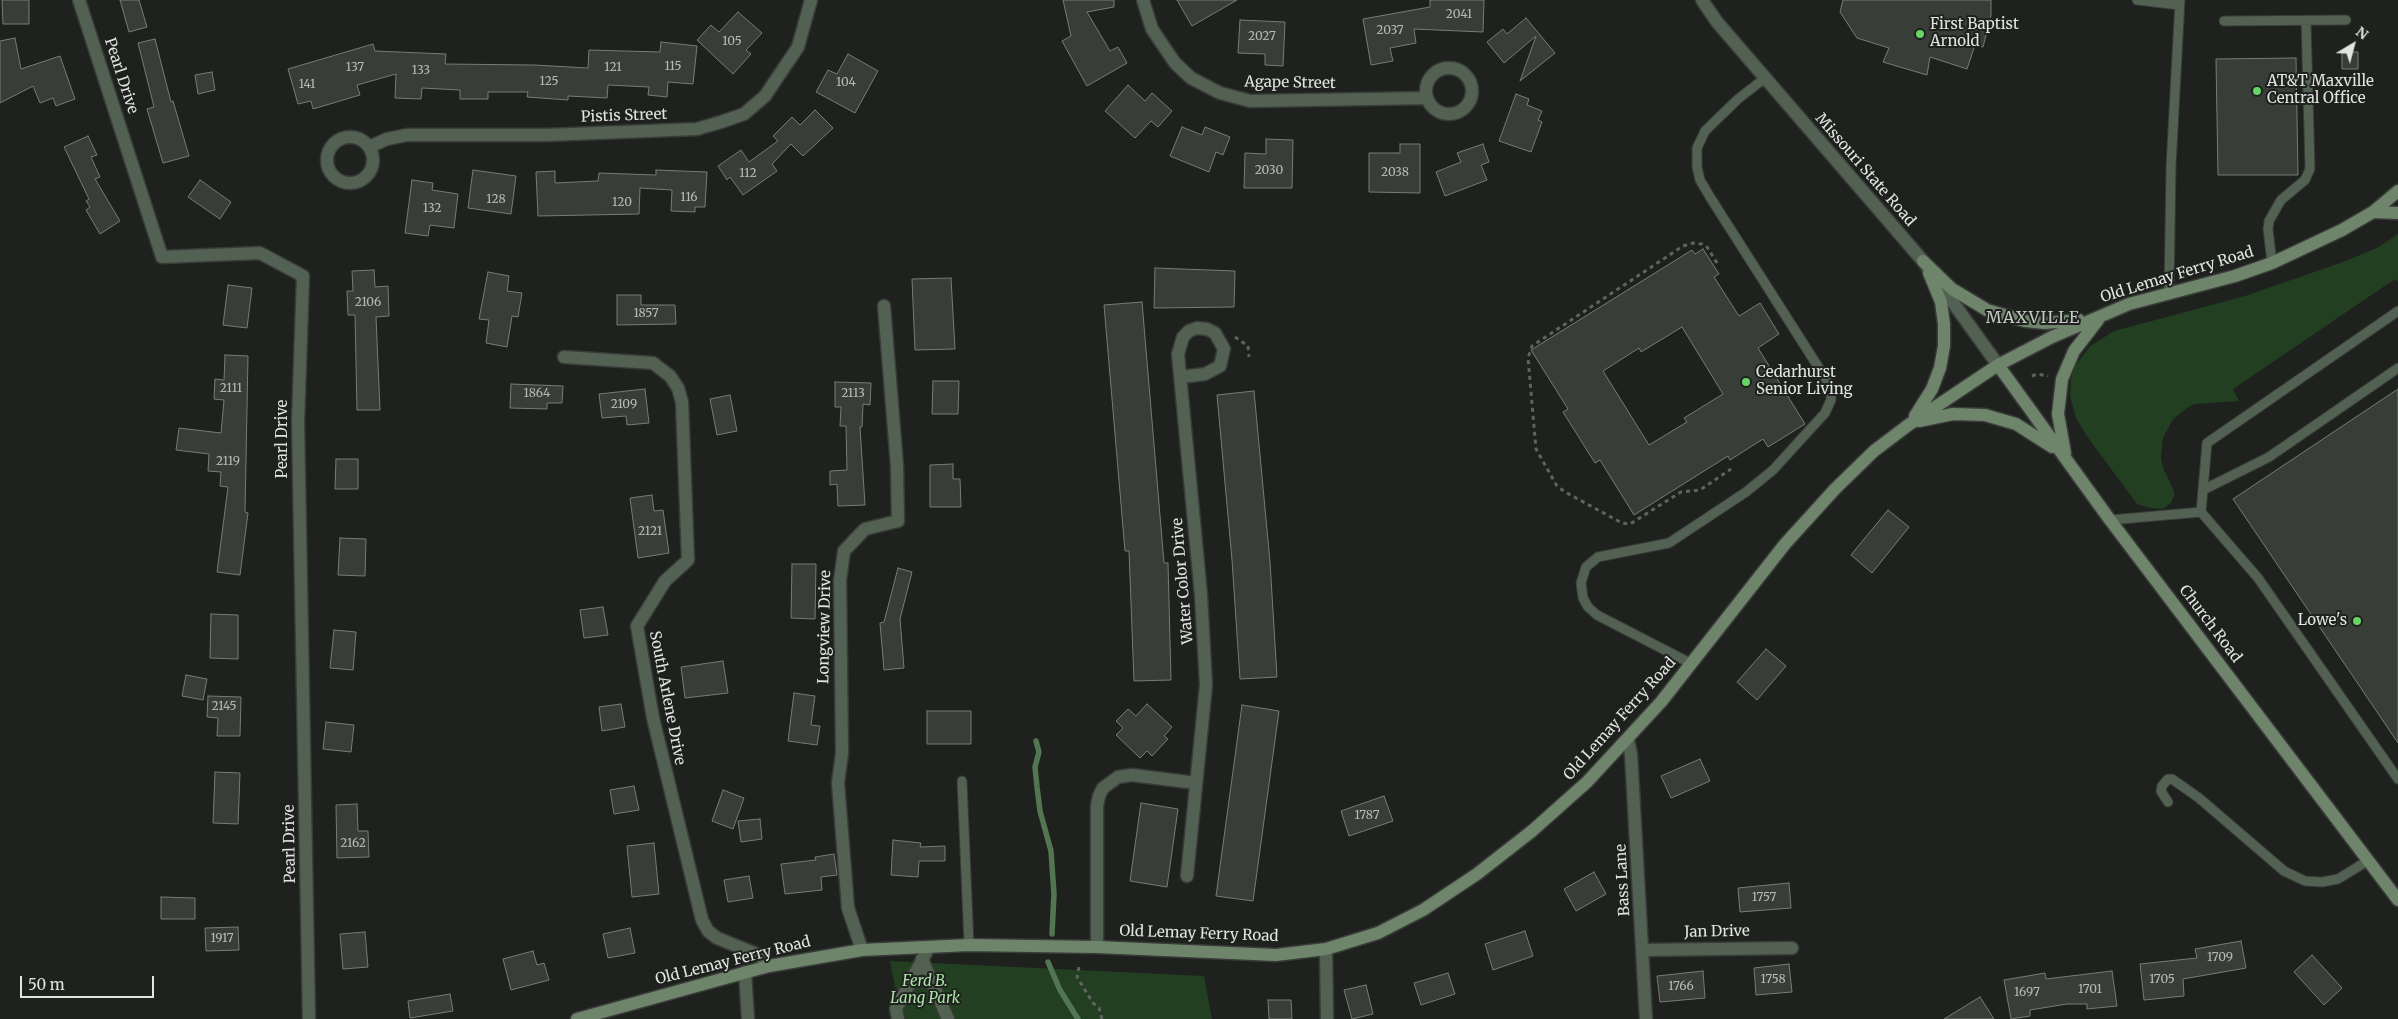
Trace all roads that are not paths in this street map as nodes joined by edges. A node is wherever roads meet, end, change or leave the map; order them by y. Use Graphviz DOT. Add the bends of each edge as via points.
graph roads {
  1 [pos="79,0"];
  2 [pos="811,0"];
  3 [pos="1143,0"];
  4 [pos="1702,0"];
  5 [pos="2137,0"];
  6 [pos="2179,3"];
  7 [pos="2346,20"];
  8 [pos="2224,21"];
  9 [pos="2306,21"];
  10 [pos="1765,78"];
  11 [pos="1427,98"];
  12 [pos="369,147"];
  13 [pos="2398,191"];
  14 [pos="2372,212"];
  15 [pos="2398,213"];
  16 [pos="1923,261"];
  17 [pos="2272,263"];
  18 [pos="2169,292"];
  19 [pos="884,306"];
  20 [pos="2398,311"];
  21 [pos="2105,313"];
  22 [pos="564,357"];
  23 [pos="1998,365"];
  24 [pos="2398,368"];
  25 [pos="1181,377"];
  26 [pos="1907,426"];
  27 [pos="2067,462"];
  28 [pos="2203,490"];
  29 [pos="2201,512"];
  30 [pos="2110,520"];
  31 [pos="1692,664"];
  32 [pos="1628,740"];
  33 [pos="2398,779"];
  34 [pos="962,781"];
  35 [pos="1196,782"];
  36 [pos="2168,802"];
  37 [pos="2369,860"];
  38 [pos="1187,876"];
  39 [pos="2398,900"];
  40 [pos="969,945"];
  41 [pos="929,947"];
  42 [pos="1097,947"];
  43 [pos="1792,948"];
  44 [pos="1326,949"];
  45 [pos="862,950"];
  46 [pos="1643,950"];
  47 [pos="922,959"];
  48 [pos="769,966"];
  49 [pos="745,972"];
  50 [pos="309,1019"];
  51 [pos="576,1019"];
  52 [pos="748,1019"];
  53 [pos="898,1019"];
  54 [pos="948,1019"];
  55 [pos="1327,1019"];
  56 [pos="1646,1019"];
  1 -- 50 [label="street, Pearl Drive" via="162,257 260,253 303,276 298,422"];
  2 -- 12 [label="street, Pistis Street" via="798,46 765,96 744,114 721,122 697,129 546,135 407,135"];
  3 -- 11 [label="street, Agape Street" via="1152,29 1175,63 1191,78 1220,93 1250,100"];
  4 -- 10 [label="street, Missouri State Road"];
  5 -- 6 [label="lane"];
  6 -- 18 [label="lane"];
  7 -- 9 [label="lane"];
  8 -- 9 [label="lane"];
  9 -- 17 [label="lane" via="2310,169 2305,180 2281,200 2269,221"];
  10 -- 16 [label="street, Missouri State Road"];
  10 -- 31 [label="lane" via="1705,130 1698,148 1697,167 1710,197 1831,387 1831,400 1816,423 1753,487 1669,543 1657,548 1598,557 1586,568 1581,583 1583,598 1596,615"];
  13 -- 14 [label="main road, Old Lemay Ferry Road"];
  14 -- 15 [label="main road"];
  14 -- 17 [label="main road, Old Lemay Ferry Road" via="2311,246"];
  16 -- 21 [label="main road" via="1968,301 2006,317 2046,323"];
  16 -- 23 [label="street, Missouri State Road"];
  16 -- 26 [label="main road" via="1941,302 1944,346 1932,389"];
  17 -- 18 [label="main road, Old Lemay Ferry Road"];
  18 -- 21 [label="main road, Old Lemay Ferry Road"];
  19 -- 45 [label="street, Longview Drive" via="898,521 865,529 844,550 840,580 842,753 838,783 848,908"];
  20 -- 28 [label="lane" via="2207,443"];
  21 -- 23 [label="main road, Old Lemay Ferry Road"];
  21 -- 27 [label="main road" via="2083,337 2062,379 2058,414"];
  22 -- 48 [label="street, South Arlene Drive" via="653,363 670,376 678,388 682,402 688,560 665,581 637,626 655,727 702,920 717,938 759,955"];
  23 -- 26 [label="main road, Old Lemay Ferry Road"];
  23 -- 27 [label="main road, Church Road"];
  24 -- 28 [label="lane" via="2268,457"];
  25 -- 35 [label="street, Water Color Drive" via="1206,685"];
  26 -- 27 [label="main road" via="1953,414 1993,417 2030,432"];
  26 -- 31 [label="main road, Old Lemay Ferry Road" via="1874,451 1834,489 1785,544"];
  27 -- 30 [label="main road, Church Road"];
  28 -- 29 [label="lane"];
  29 -- 30 [label="lane"];
  29 -- 33 [label="lane" via="2258,578"];
  30 -- 37 [label="main road, Church Road"];
  31 -- 32 [label="main road, Old Lemay Ferry Road"];
  32 -- 44 [label="main road, Old Lemay Ferry Road" via="1560,806 1477,874 1394,926 1361,940"];
  32 -- 46 [label="street, Bass Lane" via="1632,754"];
  34 -- 40 [label="lane"];
  35 -- 38 [label="street, Water Color Drive"];
  35 -- 42 [label="street" via="1132,775 1118,777 1098,796"];
  36 -- 37 [label="lane" via="2161,791 2168,779 2172,779 2284,871 2305,880 2322,882 2338,879"];
  37 -- 39 [label="main road, Church Road"];
  40 -- 41 [label="main road, Old Lemay Ferry Road"];
  40 -- 42 [label="main road, Old Lemay Ferry Road"];
  41 -- 45 [label="main road, Old Lemay Ferry Road"];
  41 -- 47 [label="street"];
  42 -- 44 [label="main road, Old Lemay Ferry Road" via="1247,955"];
  43 -- 46 [label="street, Jan Drive"];
  44 -- 55 [label="street"];
  45 -- 48 [label="main road, Old Lemay Ferry Road"];
  46 -- 56 [label="street, Bass Lane"];
  47 -- 53 [label="street" via="896,1009"];
  47 -- 54 [label="street"];
  48 -- 49 [label="main road, Old Lemay Ferry Road"];
  49 -- 51 [label="main road, Old Lemay Ferry Road"];
  49 -- 52 [label="street"];
}
